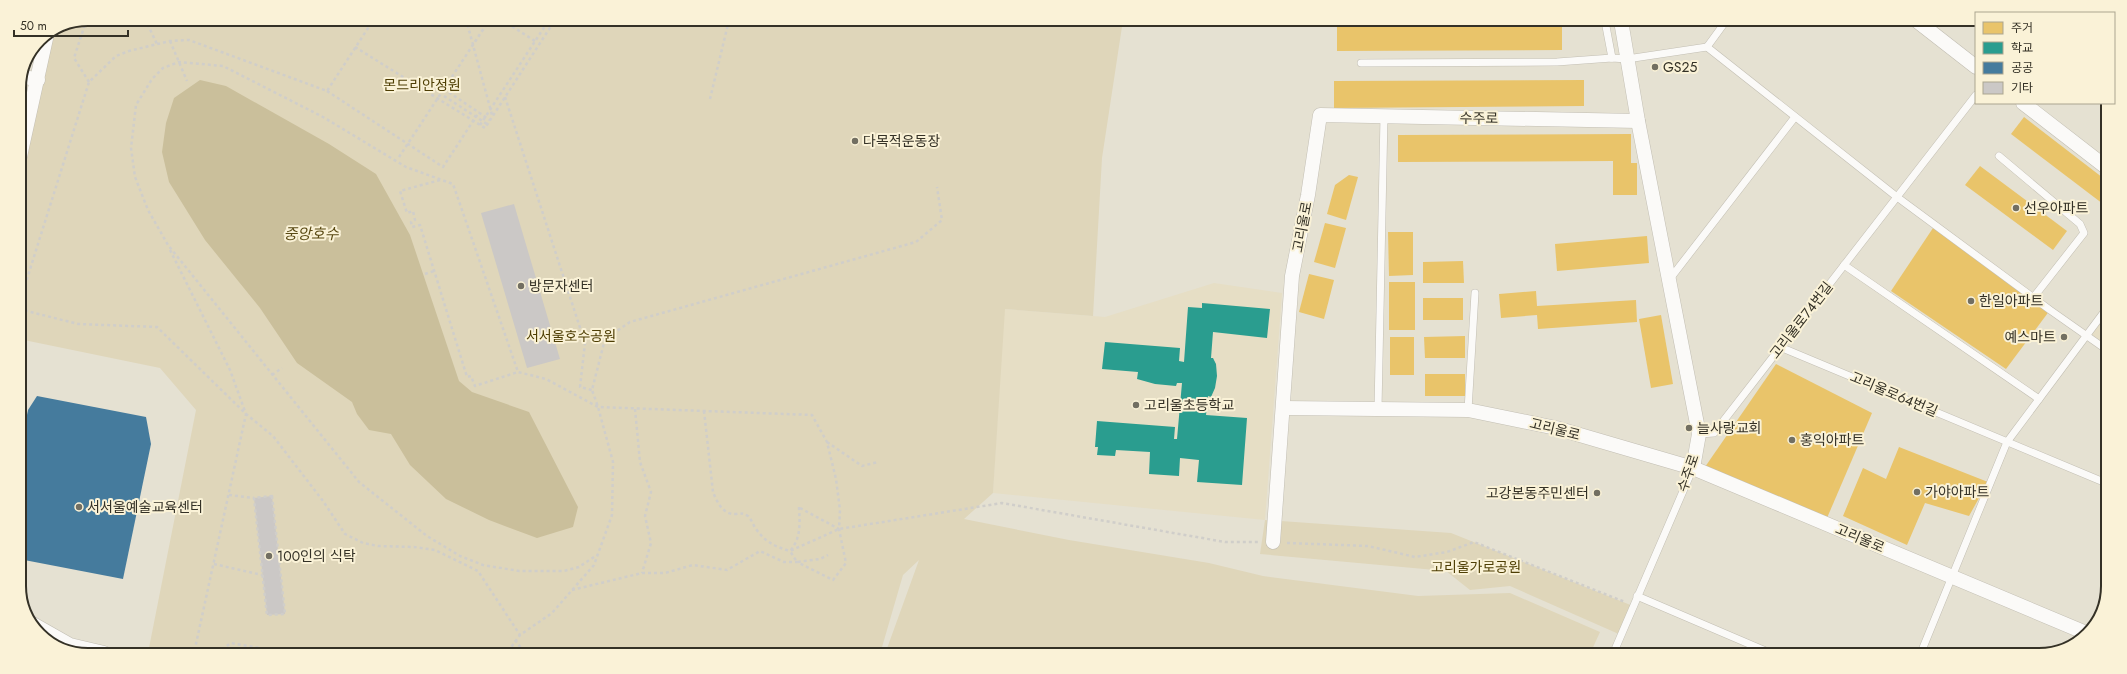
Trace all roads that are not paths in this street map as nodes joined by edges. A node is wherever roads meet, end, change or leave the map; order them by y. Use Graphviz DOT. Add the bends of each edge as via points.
graph roads {
  1 [pos="1606,26"];
  2 [pos="1622,26"];
  3 [pos="1722,26"];
  4 [pos="1923,26"];
  5 [pos="45,43"];
  6 [pos="1707,47"];
  7 [pos="1612,58"];
  8 [pos="1627,59"];
  9 [pos="1361,63"];
  10 [pos="1975,66"];
  11 [pos="27,77"];
  12 [pos="38,80"];
  13 [pos="1975,96"];
  14 [pos="2024,104"];
  15 [pos="1320,115"];
  16 [pos="1384,116"];
  17 [pos="1795,117"];
  18 [pos="1638,121"];
  19 [pos="26,122"];
  20 [pos="1999,156"];
  21 [pos="2101,163"];
  22 [pos="1897,197"];
  23 [pos="1844,265"];
  24 [pos="1669,280"];
  25 [pos="1475,293"];
  26 [pos="2033,298"];
  27 [pos="2101,316"];
  28 [pos="2087,336"];
  29 [pos="2101,346"];
  30 [pos="1780,347"];
  31 [pos="2039,399"];
  32 [pos="1283,408"];
  33 [pos="1378,409"];
  34 [pos="1468,410"];
  35 [pos="1699,434"];
  36 [pos="2007,442"];
  37 [pos="1693,468"];
  38 [pos="2101,482"];
  39 [pos="1273,542"];
  40 [pos="1952,576"];
  41 [pos="1637,596"];
  42 [pos="2082,630"];
  43 [pos="45,631"];
  44 [pos="77,647"];
  45 [pos="1616,648"];
  46 [pos="1759,648"];
  47 [pos="1923,648"];
  1 -- 7 [label="lane"];
  2 -- 8 [label="street, 수주로"];
  3 -- 6 [label="lane"];
  4 -- 10 [label="street"];
  5 -- 12 [label="street"];
  6 -- 8 [label="lane"];
  6 -- 17 [label="lane"];
  7 -- 8 [label="lane"];
  7 -- 9 [label="lane" via="1557,62"];
  8 -- 18 [label="street, 수주로"];
  11 -- 12 [label="street"];
  12 -- 19 [label="street"];
  13 -- 22 [label="lane, 고리울로74번길"];
  14 -- 21 [label="street"];
  15 -- 16 [label="street, 수주로"];
  15 -- 32 [label="street, 고리울로" via="1292,276"];
  16 -- 18 [label="street, 수주로"];
  16 -- 33 [label="lane"];
  17 -- 22 [label="lane"];
  17 -- 24 [label="lane"];
  18 -- 24 [label="street, 수주로"];
  20 -- 26 [label="lane" via="2080,224 2084,233"];
  22 -- 23 [label="lane, 고리울로74번길"];
  22 -- 26 [label="lane"];
  23 -- 30 [label="lane, 고리울로74번길"];
  23 -- 31 [label="lane"];
  24 -- 35 [label="street, 수주로"];
  25 -- 34 [label="lane"];
  26 -- 28 [label="lane"];
  27 -- 28 [label="lane"];
  28 -- 29 [label="lane"];
  28 -- 31 [label="lane"];
  30 -- 35 [label="lane, 고리울로74번길" via="1714,433"];
  30 -- 36 [label="lane, 고리울로64번길"];
  31 -- 36 [label="lane"];
  32 -- 33 [label="street, 고리울로"];
  32 -- 39 [label="street"];
  33 -- 34 [label="street, 고리울로"];
  34 -- 37 [label="street, 고리울로" via="1556,428"];
  35 -- 37 [label="street, 수주로"];
  36 -- 38 [label="lane, 고리울로64번길"];
  36 -- 40 [label="lane"];
  37 -- 40 [label="street, 고리울로"];
  37 -- 41 [label="lane, 수주로"];
  40 -- 42 [label="street, 고리울로"];
  40 -- 47 [label="lane"];
  41 -- 45 [label="lane, 수주로"];
  41 -- 46 [label="lane"];
  43 -- 44 [label="street"];
}
